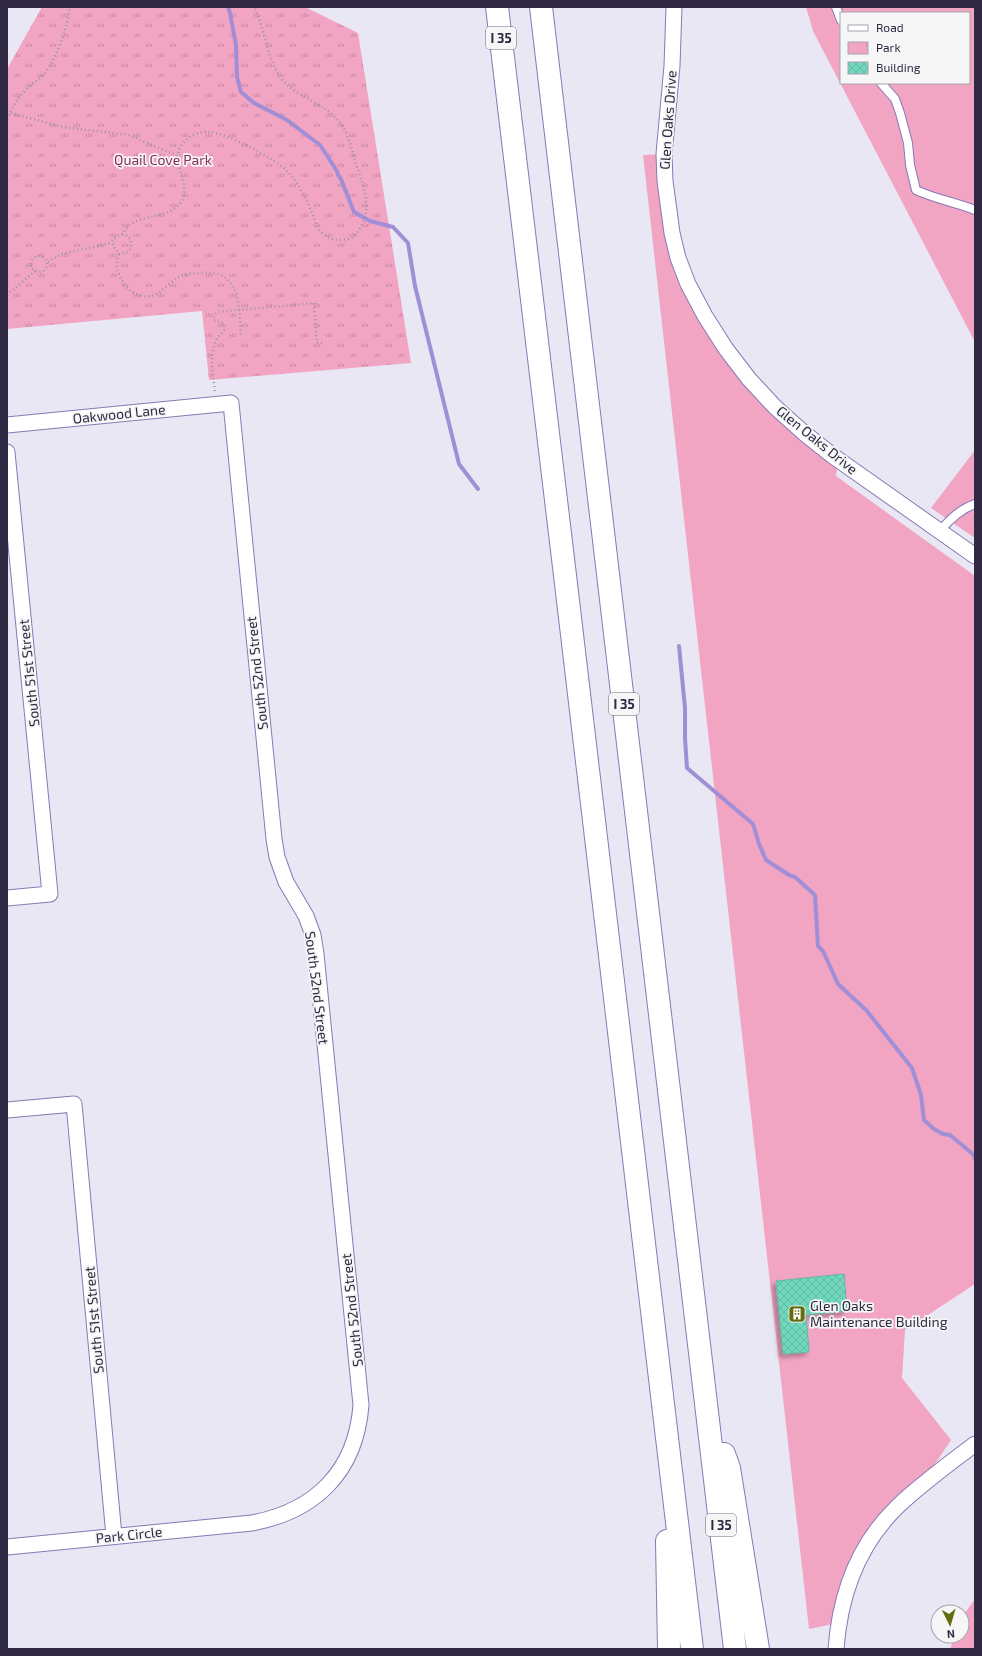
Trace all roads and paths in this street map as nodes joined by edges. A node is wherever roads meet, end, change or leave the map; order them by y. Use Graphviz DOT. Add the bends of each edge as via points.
graph roads {
  1 [pos="70,7"];
  2 [pos="254,7"];
  3 [pos="497,7"];
  4 [pos="541,7"];
  5 [pos="674,7"];
  6 [pos="836,7"];
  7 [pos="840,17"];
  8 [pos="882,84"];
  9 [pos="8,112"];
  10 [pos="7,119"];
  11 [pos="178,156"];
  12 [pos="975,210"];
  13 [pos="122,235"];
  14 [pos="113,241"];
  15 [pos="119,254"];
  16 [pos="48,262"];
  17 [pos="34,271"];
  18 [pos="7,295"];
  19 [pos="239,310"];
  20 [pos="241,337"];
  21 [pos="325,343"];
  22 [pos="215,394"];
  23 [pos="230,403"];
  24 [pos="7,425"];
  25 [pos="7,452"];
  26 [pos="975,504"];
  27 [pos="940,531"];
  28 [pos="975,556"];
  29 [pos="7,898"];
  30 [pos="7,1110"];
  31 [pos="706,1402"];
  32 [pos="664,1410"];
  33 [pos="975,1444"];
  34 [pos="252,1523"];
  35 [pos="114,1536"];
  36 [pos="7,1547"];
  37 [pos="669,1649"];
  38 [pos="692,1649"];
  39 [pos="735,1649"];
  40 [pos="758,1649"];
  41 [pos="836,1649"];
  1 -- 9 [label="path" via="68,25 43,76"];
  2 -- 11 [label="path" via="279,75 291,89 335,116 350,142 367,201 366,213 356,236 337,241 319,230 299,186 278,162 263,153 221,135 200,132 185,140"];
  3 -- 32 [label="highway, I 35"];
  4 -- 31 [label="highway, I 35"];
  5 -- 27 [label="street, Glen Oaks Drive" via="672,66 664,154 665,181 672,233 688,284 726,349 775,407 833,456"];
  6 -- 7 [label="lane"];
  8 -- 12 [label="lane" via="895,99 900,113 916,190"];
  9 -- 10 [label="path"];
  9 -- 11 [label="path" via="63,127 129,135"];
  11 -- 13 [label="path" via="185,194 182,201 160,216 132,223"];
  13 -- 14 [label="path"];
  13 -- 15 [label="path" via="129,237 132,248"];
  14 -- 15 [label="path" via="113,246"];
  14 -- 16 [label="path" via="62,254"];
  15 -- 19 [label="path" via="117,271 133,294 148,298 184,275 216,273 232,284"];
  16 -- 17 [label="path" via="48,267 44,271"];
  16 -- 17 [label="path" via="42,256 35,257 31,265"];
  17 -- 18 [label="path"];
  19 -- 20 [label="path"];
  19 -- 21 [label="path" via="314,303 317,343"];
  19 -- 22 [label="path" via="218,312 214,315 214,320 224,324 225,328 216,339 213,349"];
  23 -- 24 [label="street, Oakwood Lane"];
  23 -- 34 [label="street, South 52nd Street" via="274,839 286,882 306,916 313,935 316,954 361,1405 360,1423 347,1458 324,1490 290,1513"];
  25 -- 29 [label="street, South 51st Street" via="50,894"];
  26 -- 27 [label="lane" via="959,512"];
  27 -- 28 [label="street, Glen Oaks Drive"];
  30 -- 35 [label="street, South 51st Street" via="74,1104"];
  31 -- 39 [label="highway, I 35"];
  31 -- 40 [label="highway" via="729,1468"];
  32 -- 37 [label="highway"];
  32 -- 38 [label="highway, I 35"];
  33 -- 41 [label="street" via="921,1486 879,1527 853,1570 844,1595"];
  34 -- 35 [label="street, Park Circle"];
  35 -- 36 [label="street, Park Circle"];
}
